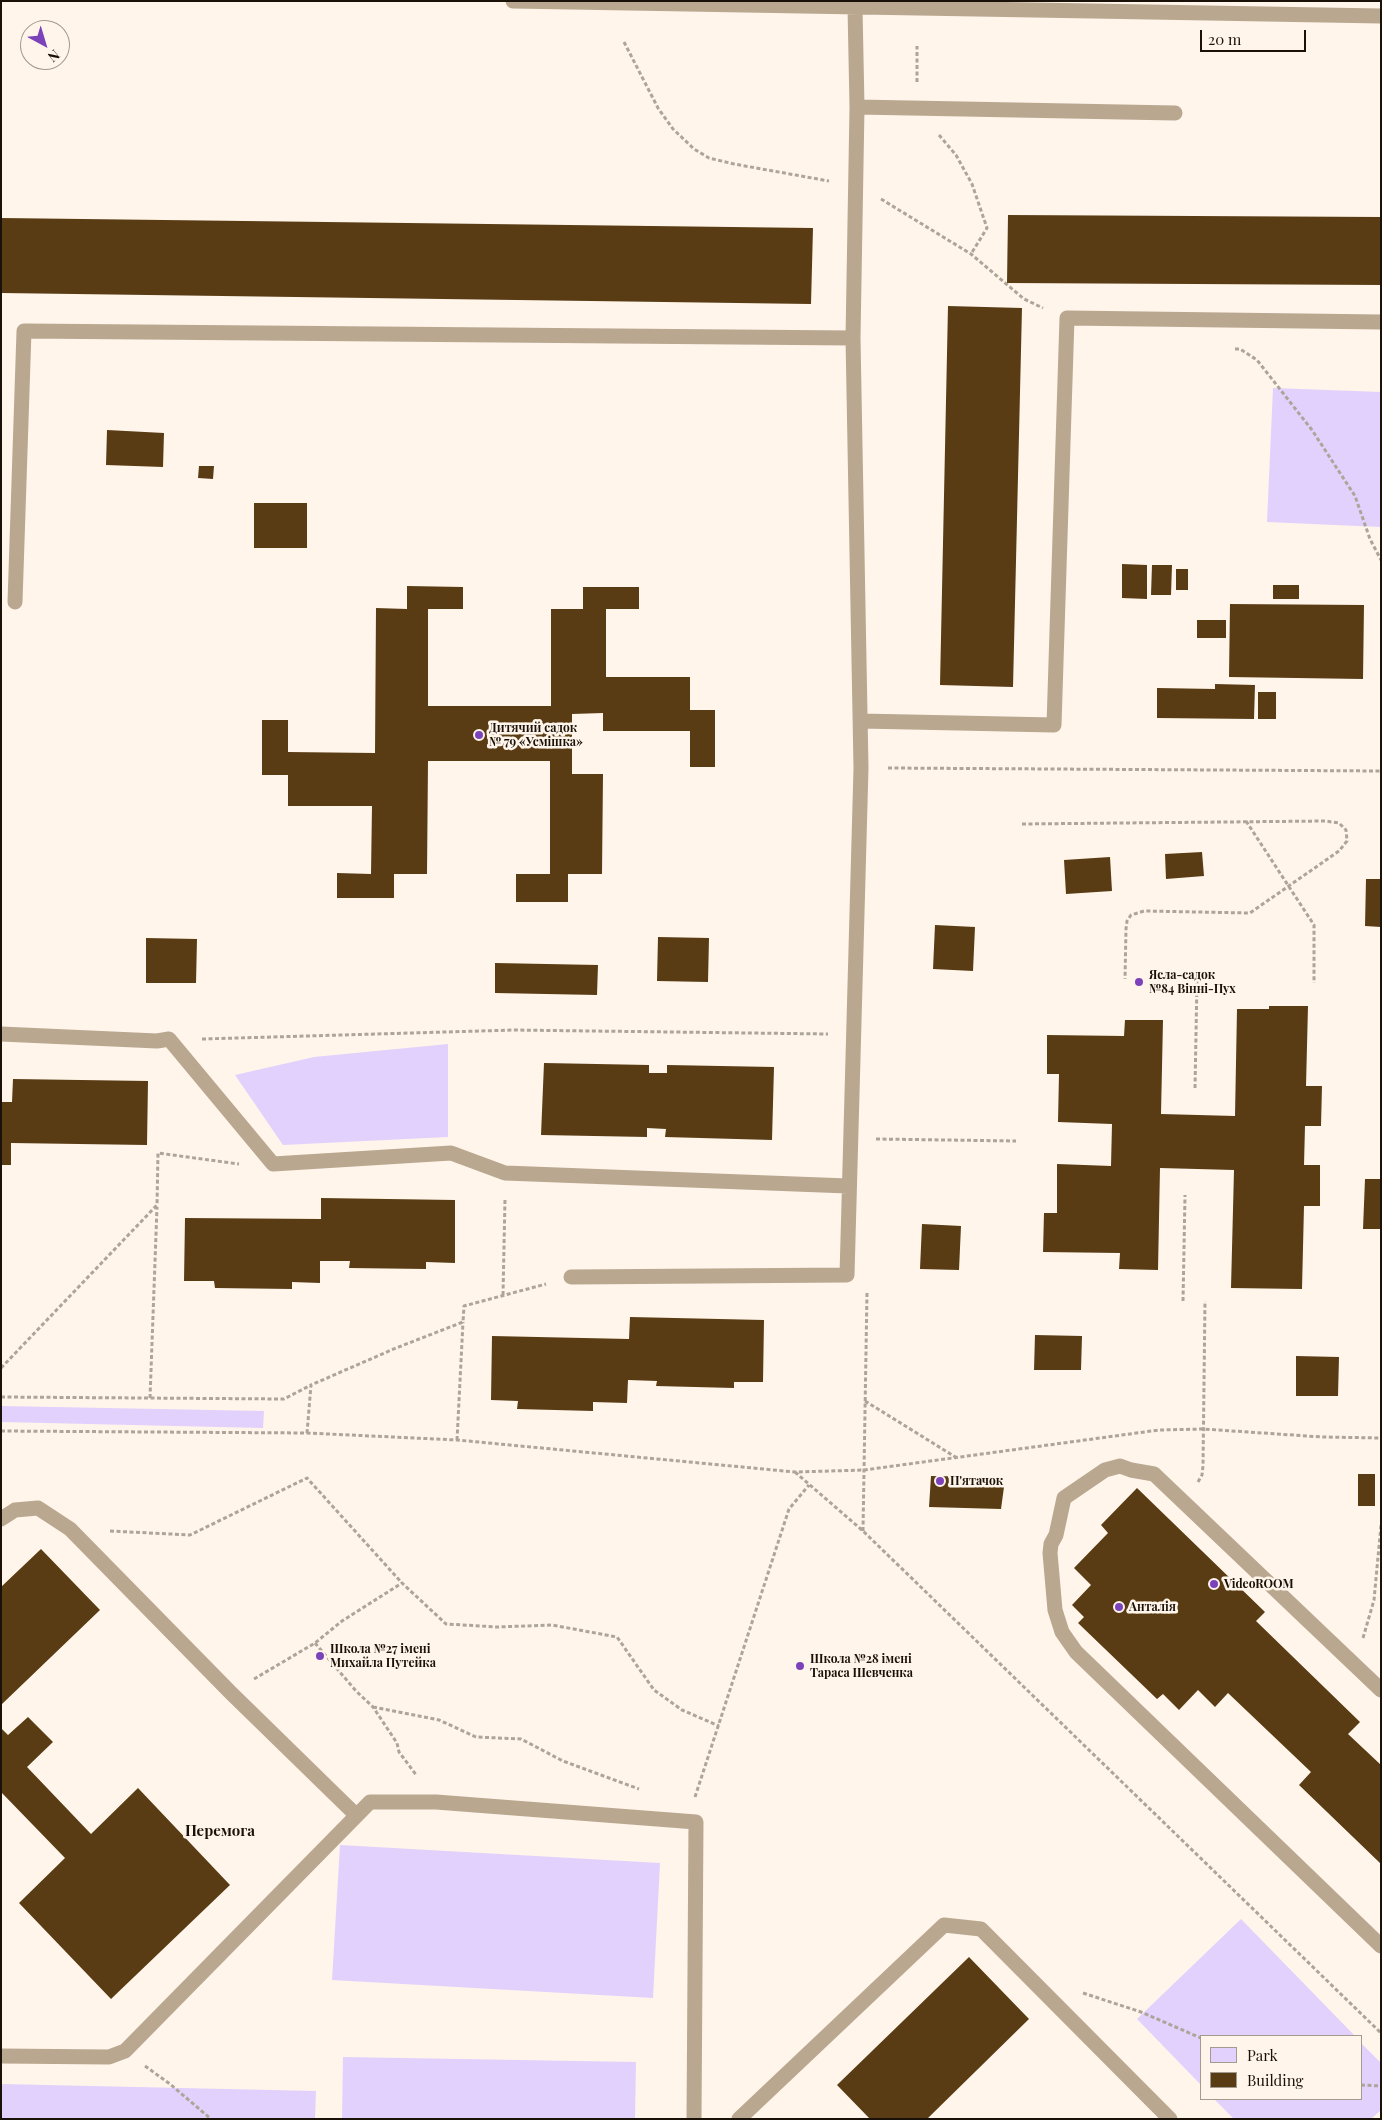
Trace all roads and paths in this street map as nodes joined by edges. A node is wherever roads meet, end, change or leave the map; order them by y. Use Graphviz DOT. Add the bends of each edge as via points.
graph roads {
  1 [pos="513,1"];
  2 [pos="1128,1"];
  3 [pos="855,7"];
  4 [pos="1116,12"];
  5 [pos="1381,16"];
  6 [pos="624,42"];
  7 [pos="917,46"];
  8 [pos="857,107"];
  9 [pos="916,108"];
  10 [pos="1175,113"];
  11 [pos="856,184"];
  12 [pos="971,254"];
  13 [pos="1067,318"];
  14 [pos="1381,322"];
  15 [pos="853,338"];
  16 [pos="1232,348"];
  17 [pos="1381,560"];
  18 [pos="15,602"];
  19 [pos="861,721"];
  20 [pos="878,768"];
  21 [pos="1381,772"];
  22 [pos="1246,821"];
  23 [pos="1022,824"];
  24 [pos="1289,886"];
  25 [pos="1125,979"];
  26 [pos="1197,980"];
  27 [pos="1314,983"];
  28 [pos="1,1034"];
  29 [pos="854,1034"];
  30 [pos="169,1039"];
  31 [pos="1195,1088"];
  32 [pos="870,1139"];
  33 [pos="1016,1141"];
  34 [pos="273,1164"];
  35 [pos="505,1173"];
  36 [pos="848,1186"];
  37 [pos="1185,1195"];
  38 [pos="157,1205"];
  39 [pos="571,1277"];
  40 [pos="867,1284"];
  41 [pos="503,1295"];
  42 [pos="1183,1301"];
  43 [pos="1205,1301"];
  44 [pos="463,1322"];
  45 [pos="1,1368"];
  46 [pos="311,1385"];
  47 [pos="1,1397"];
  48 [pos="150,1398"];
  49 [pos="865,1401"];
  50 [pos="1203,1429"];
  51 [pos="1,1431"];
  52 [pos="307,1433"];
  53 [pos="1381,1438"];
  54 [pos="457,1440"];
  55 [pos="957,1458"];
  56 [pos="864,1470"];
  57 [pos="795,1472"];
  58 [pos="809,1485"];
  59 [pos="1182,1498"];
  60 [pos="1,1519"];
  61 [pos="1381,1525"];
  62 [pos="70,1529"];
  63 [pos="863,1531"];
  64 [pos="402,1582"];
  65 [pos="315,1643"];
  66 [pos="1352,1662"];
  67 [pos="1381,1690"];
  68 [pos="231,1693"];
  69 [pos="373,1707"];
  70 [pos="719,1726"];
  71 [pos="645,1791"];
  72 [pos="436,1802"];
  73 [pos="356,1815"];
  74 [pos="696,1822"];
  75 [pos="1381,1946"];
  76 [pos="1075,1990"];
  77 [pos="1381,2033"];
  78 [pos="1200,2038"];
  79 [pos="125,2051"];
  80 [pos="1,2056"];
  81 [pos="1362,2085"];
  82 [pos="1381,2086"];
  83 [pos="210,2119"];
  84 [pos="694,2119"];
  85 [pos="739,2119"];
  86 [pos="1170,2119"];
  1 -- 3 [label="lane"];
  2 -- 4 [label="lane"];
  3 -- 4 [label="lane"];
  3 -- 8 [label="lane"];
  4 -- 5 [label="lane"];
  6 -- 11 [label="path" via="658,108 673,129 694,149 709,158 734,164"];
  7 -- 9 [label="path"];
  8 -- 9 [label="lane"];
  8 -- 11 [label="lane"];
  9 -- 10 [label="lane"];
  9 -- 12 [label="path" via="956,155 972,184 987,228"];
  11 -- 12 [label="path"];
  11 -- 15 [label="lane"];
  12 -- 13 [label="path" via="1024,299"];
  13 -- 14 [label="lane"];
  13 -- 19 [label="lane" via="1054,725"];
  15 -- 18 [label="lane" via="24,331"];
  15 -- 19 [label="lane"];
  16 -- 17 [label="path" via="1240,349 1257,360 1312,430 1355,496"];
  19 -- 29 [label="lane"];
  20 -- 21 [label="path"];
  22 -- 23 [label="path"];
  22 -- 24 [label="path"];
  22 -- 24 [label="path" via="1334,821 1346,830 1347,841 1339,851"];
  24 -- 25 [label="path" via="1250,913 1137,912 1127,921"];
  24 -- 27 [label="path" via="1314,925"];
  26 -- 31 [label="path"];
  28 -- 30 [label="lane"];
  29 -- 30 [label="path" via="514,1030"];
  29 -- 36 [label="lane"];
  30 -- 34 [label="lane"];
  32 -- 33 [label="path"];
  34 -- 35 [label="lane" via="451,1153"];
  34 -- 38 [label="path" via="235,1163 158,1153"];
  35 -- 36 [label="lane"];
  35 -- 41 [label="path"];
  36 -- 39 [label="lane" via="847,1275"];
  37 -- 42 [label="path"];
  38 -- 45 [label="path"];
  38 -- 48 [label="path"];
  39 -- 41 [label="path"];
  40 -- 49 [label="path"];
  41 -- 44 [label="path" via="464,1306"];
  43 -- 50 [label="path"];
  44 -- 46 [label="path"];
  44 -- 54 [label="path"];
  46 -- 48 [label="path" via="284,1400"];
  46 -- 52 [label="path"];
  47 -- 48 [label="path"];
  49 -- 55 [label="path"];
  49 -- 56 [label="path"];
  50 -- 53 [label="path"];
  50 -- 55 [label="path" via="1148,1431"];
  50 -- 59 [label="path" via="1202,1475"];
  51 -- 52 [label="path"];
  52 -- 54 [label="path"];
  54 -- 57 [label="path"];
  55 -- 56 [label="path"];
  56 -- 57 [label="path"];
  56 -- 63 [label="path"];
  57 -- 58 [label="path"];
  58 -- 63 [label="path"];
  58 -- 70 [label="path" via="789,1509"];
  59 -- 66 [label="lane"];
  59 -- 75 [label="lane" via="1154,1474 1120,1466 1105,1470 1064,1498 1050,1554 1054,1610 1062,1632 1076,1652"];
  60 -- 62 [label="lane" via="15,1510 38,1508"];
  61 -- 66 [label="path" via="1372,1613"];
  62 -- 64 [label="path" via="190,1535 307,1478"];
  62 -- 68 [label="lane"];
  63 -- 77 [label="path"];
  64 -- 65 [label="path" via="342,1621"];
  64 -- 70 [label="path" via="446,1624 497,1627 552,1625 617,1637 654,1690 682,1710"];
  65 -- 68 [label="path"];
  65 -- 69 [label="path"];
  66 -- 67 [label="lane"];
  68 -- 73 [label="lane"];
  69 -- 71 [label="path" via="439,1720 476,1737 521,1739 563,1761"];
  69 -- 72 [label="path" via="397,1743 399,1752"];
  70 -- 74 [label="path" via="691,1808"];
  72 -- 73 [label="lane" via="370,1802"];
  72 -- 74 [label="lane"];
  73 -- 79 [label="lane"];
  74 -- 84 [label="lane"];
  76 -- 78 [label="path" via="1141,2012"];
  79 -- 80 [label="lane" via="109,2057"];
  79 -- 83 [label="path"];
  81 -- 82 [label="path"];
  85 -- 86 [label="lane" via="944,1925 981,1929"];
}
